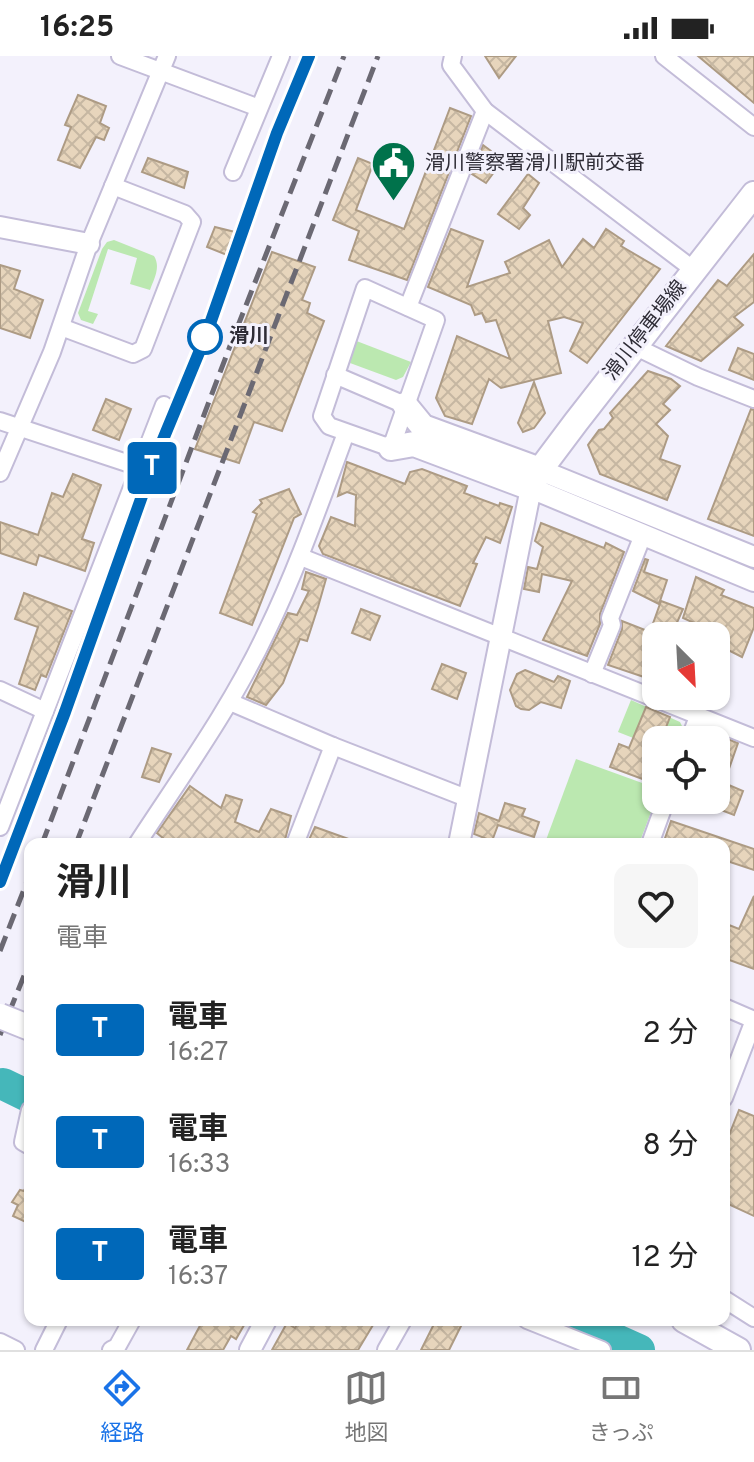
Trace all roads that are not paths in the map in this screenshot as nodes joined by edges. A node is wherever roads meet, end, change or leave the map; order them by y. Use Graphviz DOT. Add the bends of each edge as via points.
graph roads {
  1 [pos="120,56"];
  2 [pos="281,56"];
  3 [pos="664,56"];
  4 [pos="450,59"];
  5 [pos="164,64"];
  6 [pos="259,108"];
  7 [pos="485,111"];
  8 [pos="754,127"];
  9 [pos="233,172"];
  10 [pos="113,186"];
  11 [pos="754,194"];
  12 [pos="0,227"];
  13 [pos="89,244"];
  14 [pos="694,270"];
  15 [pos="408,307"];
  16 [pos="61,327"];
  17 [pos="634,346"];
  18 [pos="335,375"];
  19 [pos="754,399"];
  20 [pos="164,405"];
  21 [pos="405,405"];
  22 [pos="0,421"];
  23 [pos="20,428"];
  24 [pos="346,433"];
  25 [pos="391,448"];
  26 [pos="139,467"];
  27 [pos="0,473"];
  28 [pos="536,479"];
  29 [pos="643,535"];
  30 [pos="301,557"];
  31 [pos="754,557"];
  32 [pos="754,581"];
  33 [pos="500,635"];
  34 [pos="592,674"];
  35 [pos="0,690"];
  36 [pos="230,702"];
  37 [pos="45,711"];
  38 [pos="698,717"];
  39 [pos="694,726"];
  40 [pos="754,738"];
  41 [pos="333,746"];
  42 [pos="469,799"];
  43 [pos="661,814"];
  44 [pos="0,827"];
  45 [pos="141,838"];
  46 [pos="297,838"];
  47 [pos="460,838"];
  48 [pos="652,838"];
  49 [pos="730,1010"];
  50 [pos="0,1016"];
  51 [pos="754,1020"];
  52 [pos="24,1026"];
  53 [pos="730,1082"];
  54 [pos="730,1303"];
  55 [pos="754,1318"];
  56 [pos="56,1326"];
  57 [pos="128,1326"];
  58 [pos="263,1326"];
  59 [pos="400,1326"];
  60 [pos="542,1326"];
  61 [pos="695,1326"];
  62 [pos="0,1342"];
  63 [pos="114,1349"];
  64 [pos="16,1350"];
  65 [pos="44,1350"];
  66 [pos="250,1350"];
  67 [pos="386,1350"];
  68 [pos="602,1350"];
  69 [pos="738,1350"];
  1 -- 5 [label="street"];
  2 -- 6 [label="street"];
  3 -- 8 [label="street"];
  4 -- 7 [label="street"];
  5 -- 6 [label="street"];
  5 -- 10 [label="street"];
  6 -- 9 [label="street"];
  7 -- 14 [label="street"];
  7 -- 15 [label="street"];
  10 -- 13 [label="street"];
  10 -- 16 [label="street" via="185,214 192,222 188,233 143,349 133,354"];
  11 -- 14 [label="main road, 滑川停車場線"];
  12 -- 13 [label="street"];
  13 -- 16 [label="street"];
  14 -- 17 [label="main road, 滑川停車場線"];
  15 -- 18 [label="street" via="365,288"];
  15 -- 21 [label="street" via="436,320"];
  16 -- 23 [label="street"];
  17 -- 19 [label="street"];
  17 -- 28 [label="main road, 滑川停車場線"];
  18 -- 21 [label="street"];
  18 -- 24 [label="street" via="322,416 329,426"];
  20 -- 26 [label="street"];
  21 -- 25 [label="street"];
  21 -- 28 [label="main road" via="423,427"];
  22 -- 23 [label="street"];
  23 -- 26 [label="street"];
  23 -- 27 [label="street"];
  24 -- 25 [label="street"];
  24 -- 30 [label="street"];
  25 -- 28 [label="main road" via="414,444"];
  26 -- 37 [label="street"];
  28 -- 29 [label="street"];
  28 -- 31 [label="street"];
  28 -- 33 [label="street"];
  29 -- 32 [label="street"];
  29 -- 34 [label="street"];
  30 -- 33 [label="street"];
  30 -- 36 [label="street"];
  33 -- 34 [label="street"];
  33 -- 42 [label="street"];
  34 -- 38 [label="street"];
  35 -- 37 [label="street"];
  36 -- 41 [label="street"];
  36 -- 45 [label="street"];
  37 -- 44 [label="street"];
  38 -- 39 [label="street"];
  38 -- 40 [label="street"];
  41 -- 42 [label="street"];
  41 -- 46 [label="street"];
  42 -- 47 [label="street"];
  43 -- 48 [label="street"];
  49 -- 51 [label="street"];
  50 -- 52 [label="main road, bridge"];
  51 -- 53 [label="street"];
  54 -- 55 [label="street"];
  56 -- 65 [label="street"];
  57 -- 63 [label="street"];
  58 -- 66 [label="street"];
  59 -- 67 [label="street"];
  60 -- 68 [label="street"];
  61 -- 69 [label="main road"];
  62 -- 64 [label="street"];
}
